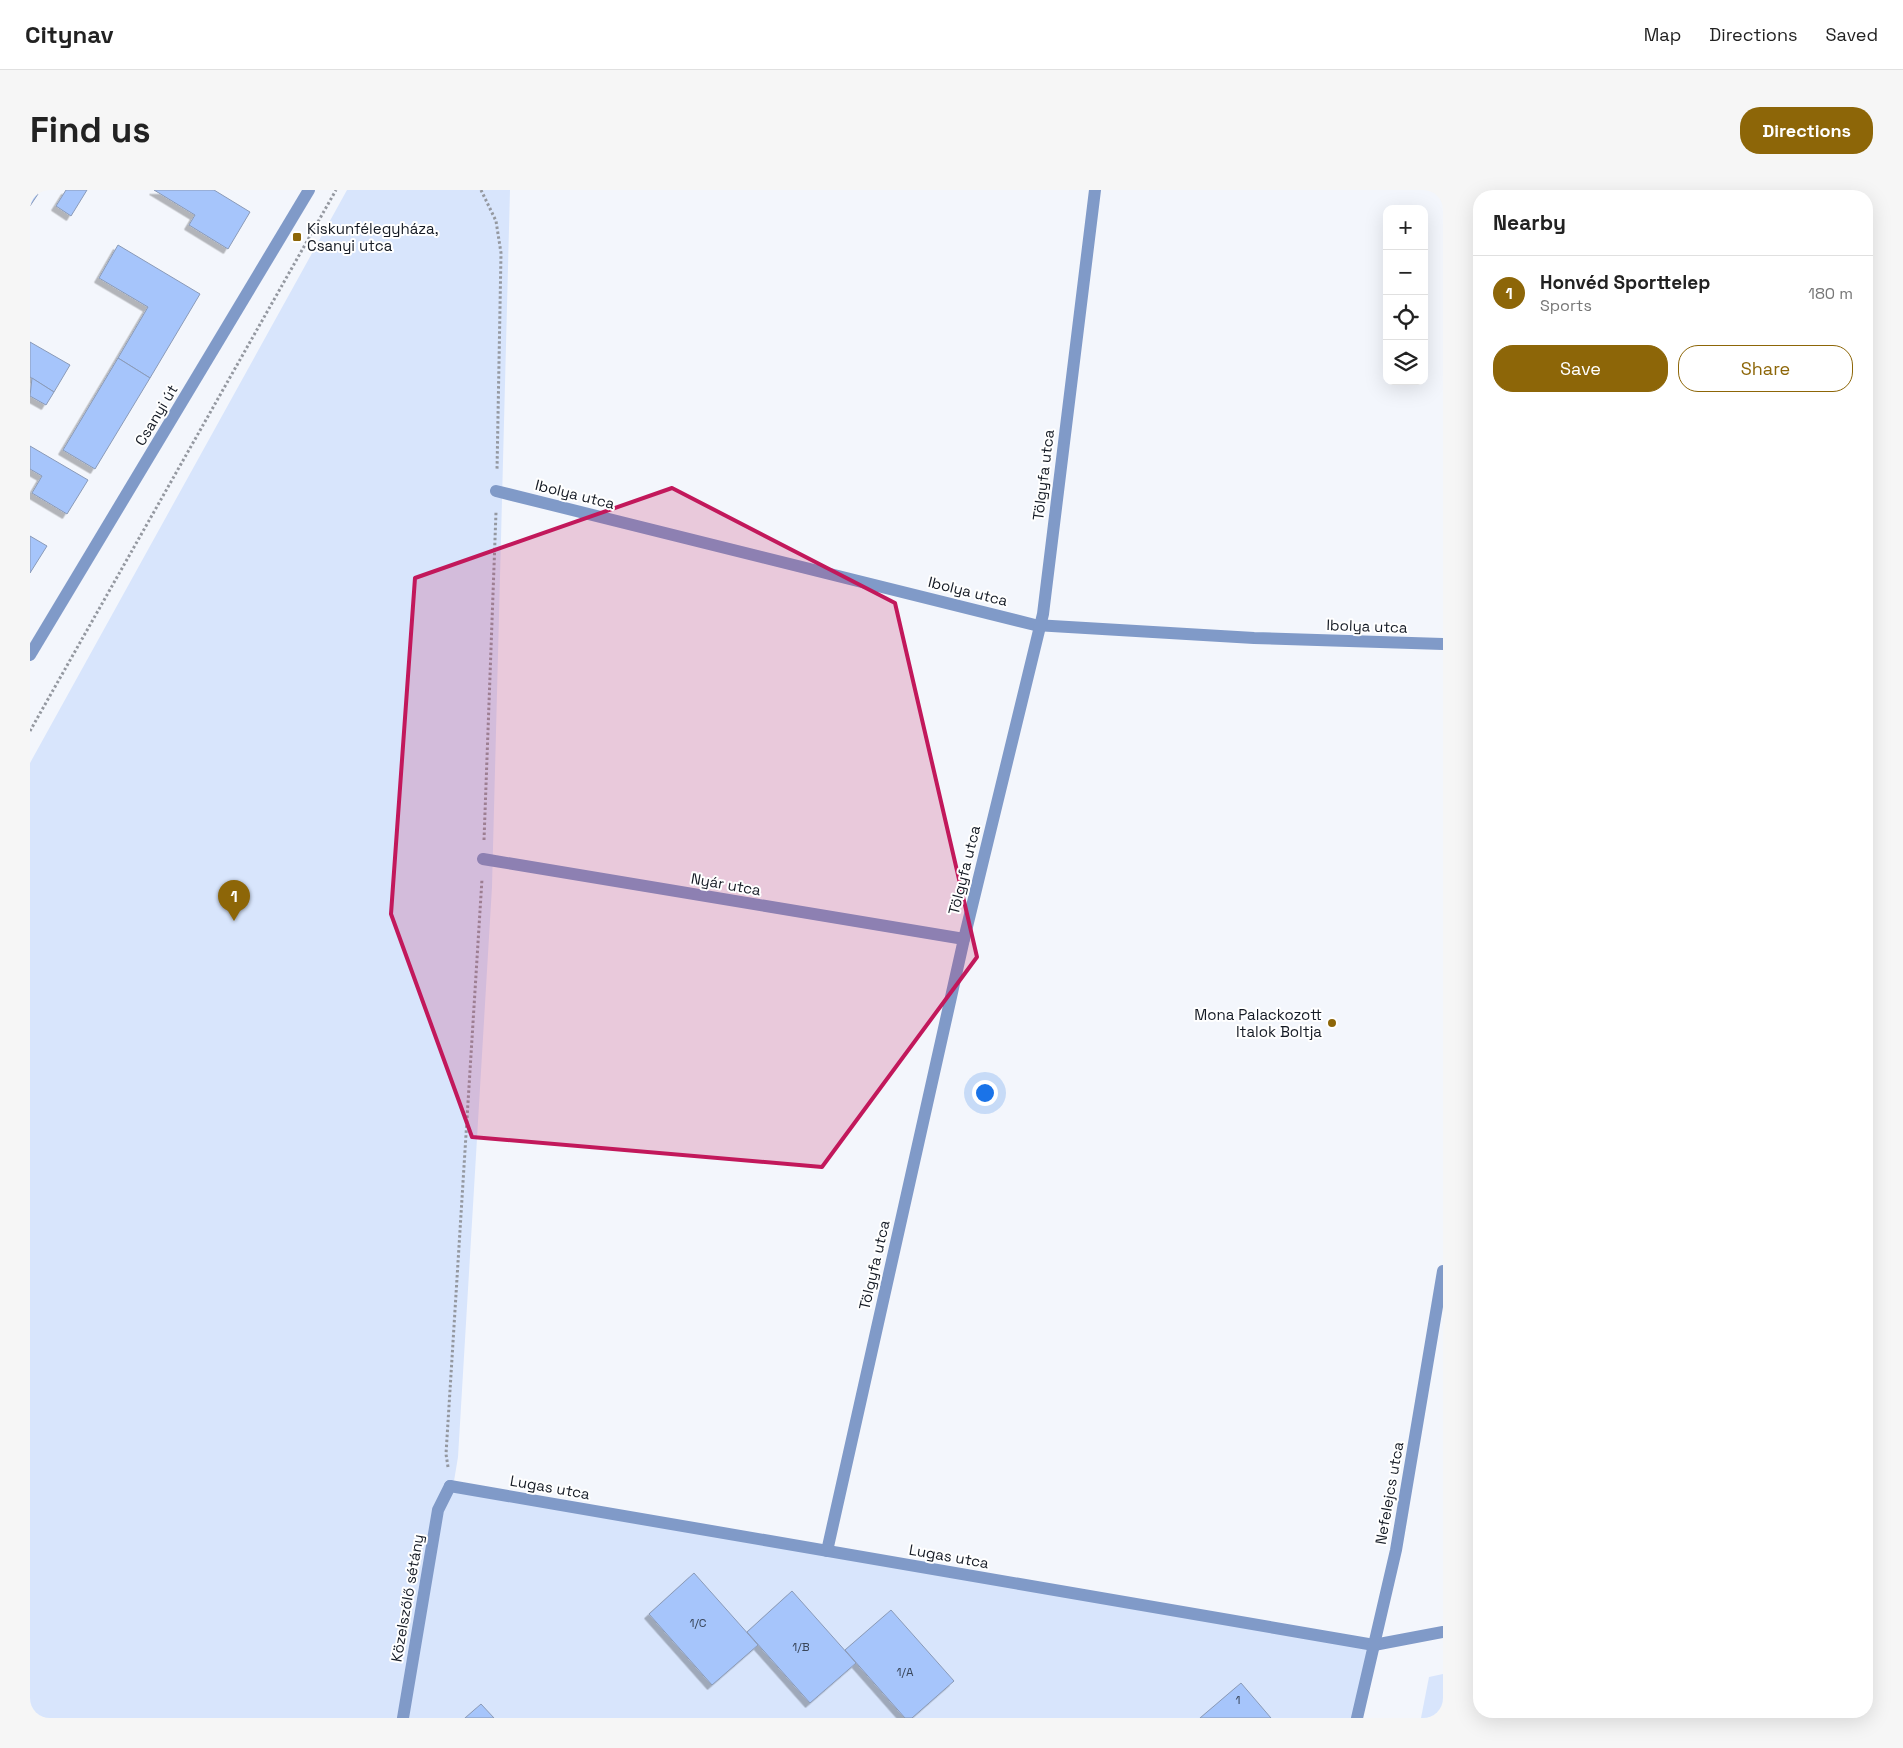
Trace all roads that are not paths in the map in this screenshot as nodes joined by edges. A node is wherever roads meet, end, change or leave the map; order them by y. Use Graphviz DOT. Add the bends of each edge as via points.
graph roads {
  1 [pos="309,190"];
  2 [pos="1095,190"];
  3 [pos="496,491"];
  4 [pos="1041,625"];
  5 [pos="1443,644"];
  6 [pos="30,655"];
  7 [pos="483,859"];
  8 [pos="964,939"];
  9 [pos="1443,1271"];
  10 [pos="450,1486"];
  11 [pos="827,1551"];
  12 [pos="1443,1632"];
  13 [pos="1374,1645"];
  14 [pos="403,1718"];
  15 [pos="1357,1718"];
  1 -- 6 [label="street, Csanyi út"];
  2 -- 4 [label="street, Tölgyfa utca"];
  3 -- 4 [label="street, Ibolya utca"];
  4 -- 5 [label="street, Ibolya utca" via="1254,638"];
  4 -- 8 [label="street, Tölgyfa utca"];
  7 -- 8 [label="street, Nyár utca"];
  8 -- 11 [label="street, Tölgyfa utca"];
  9 -- 13 [label="street, Nefelejcs utca" via="1396,1550"];
  10 -- 11 [label="street, Lugas utca"];
  10 -- 14 [label="street, Közelszőlő sétány" via="438,1510"];
  11 -- 13 [label="street, Lugas utca"];
  12 -- 13 [label="street, Lugas utca"];
  13 -- 15 [label="street, Nefelejcs utca"];
}
